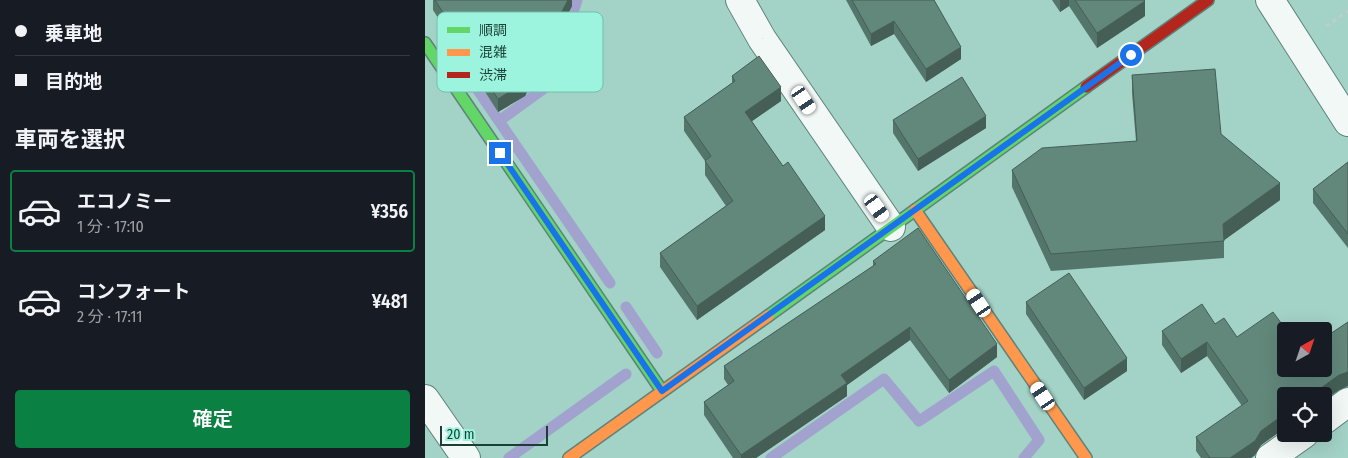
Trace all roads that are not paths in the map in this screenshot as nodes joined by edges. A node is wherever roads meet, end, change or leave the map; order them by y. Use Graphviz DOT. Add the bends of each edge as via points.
graph roads {
  1 [pos="739,0"];
  2 [pos="1208,0"];
  3 [pos="1270,0"];
  4 [pos="425,42"];
  5 [pos="437,60"];
  6 [pos="459,92"];
  7 [pos="1348,122"];
  8 [pos="915,210"];
  9 [pos="891,227"];
  10 [pos="662,391"];
  11 [pos="425,399"];
  12 [pos="1348,402"];
  13 [pos="1332,414"];
  14 [pos="1293,442"];
  15 [pos="465,458"];
  16 [pos="569,458"];
  17 [pos="1086,458"];
  18 [pos="1270,458"];
  1 -- 9 [label="street" via="762,39"];
  2 -- 8 [label="street"];
  3 -- 7 [label="street"];
  4 -- 5 [label="street"];
  6 -- 10 [label="street"];
  8 -- 9 [label="street"];
  8 -- 17 [label="street"];
  9 -- 10 [label="street"];
  10 -- 16 [label="street"];
  11 -- 15 [label="street"];
  12 -- 13 [label="street"];
  14 -- 18 [label="street"];
}
